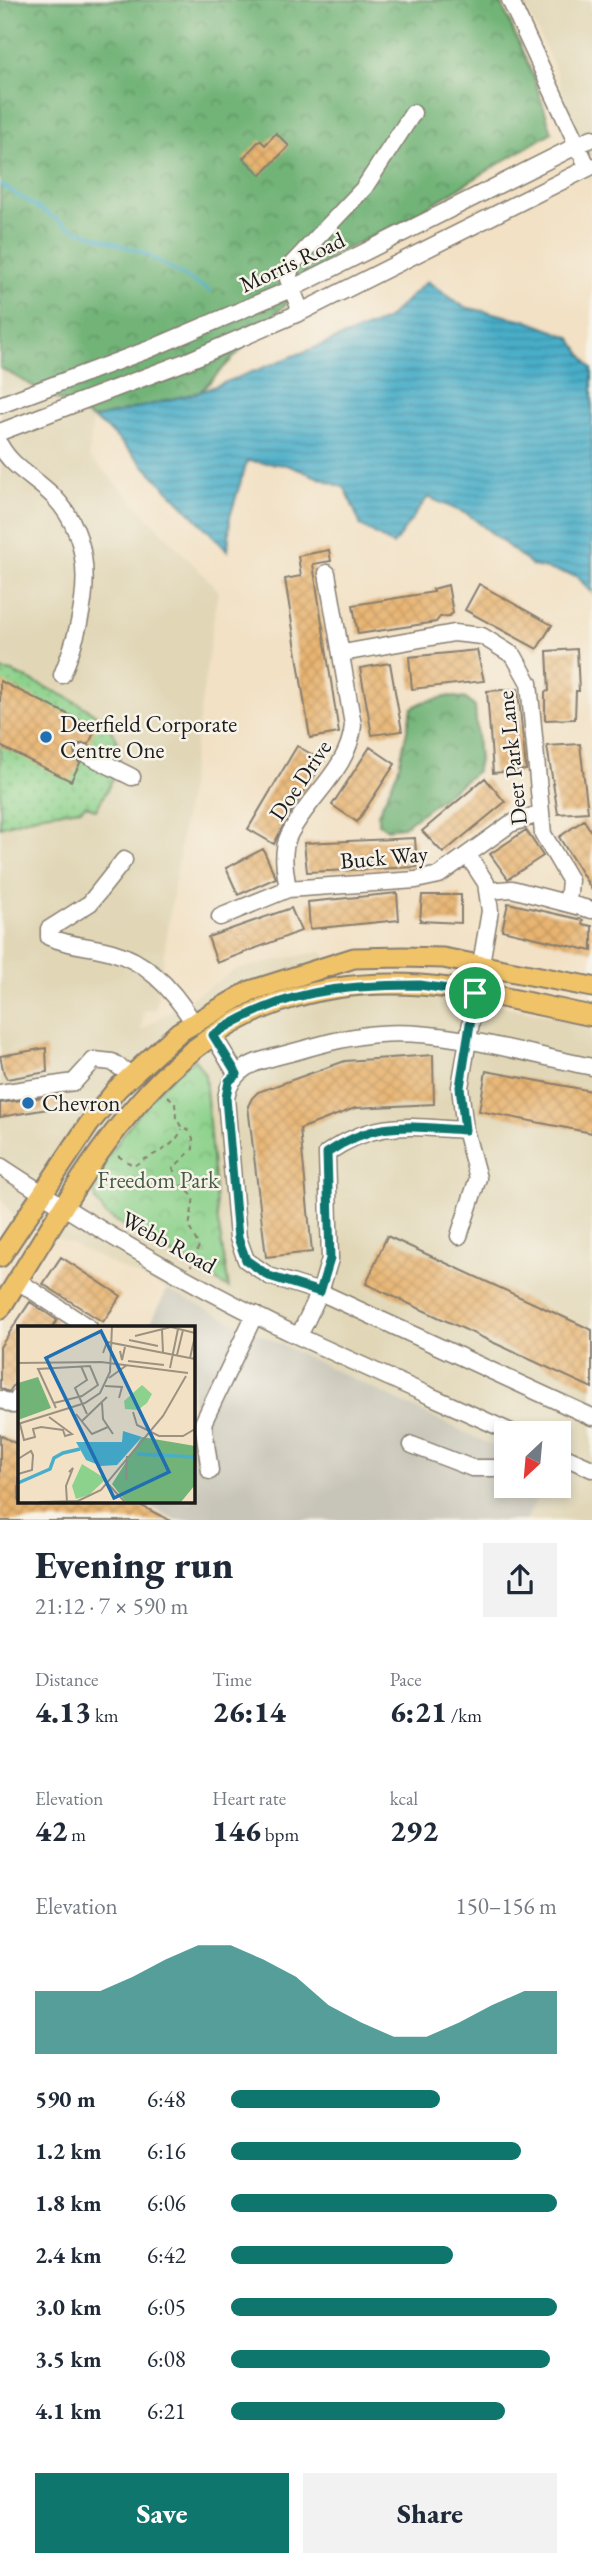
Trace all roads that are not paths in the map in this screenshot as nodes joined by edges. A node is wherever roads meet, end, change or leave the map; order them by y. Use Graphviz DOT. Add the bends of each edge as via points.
graph roads {
  1 [pos="510,0"];
  2 [pos="413,113"];
  3 [pos="584,142"];
  4 [pos="590,167"];
  5 [pos="290,289"];
  6 [pos="301,312"];
  7 [pos="0,405"];
  8 [pos="0,432"];
  9 [pos="0,445"];
  10 [pos="327,573"];
  11 [pos="343,653"];
  12 [pos="62,676"];
  13 [pos="85,753"];
  14 [pos="132,777"];
  15 [pos="541,813"];
  16 [pos="469,857"];
  17 [pos="124,860"];
  18 [pos="288,889"];
  19 [pos="487,891"];
  20 [pos="568,904"];
  21 [pos="592,910"];
  22 [pos="220,917"];
  23 [pos="481,965"];
  24 [pos="592,987"];
  25 [pos="475,993"];
  26 [pos="592,1016"];
  27 [pos="193,1022"];
  28 [pos="213,1035"];
  29 [pos="467,1042"];
  30 [pos="592,1067"];
  31 [pos="130,1074"];
  32 [pos="237,1074"];
  33 [pos="0,1093"];
  34 [pos="465,1130"];
  35 [pos="0,1166"];
  36 [pos="42,1194"];
  37 [pos="64,1208"];
  38 [pos="459,1236"];
  39 [pos="0,1257"];
  40 [pos="18,1281"];
  41 [pos="320,1292"];
  42 [pos="0,1309"];
  43 [pos="255,1314"];
  44 [pos="67,1322"];
  45 [pos="299,1336"];
  46 [pos="18,1398"];
  47 [pos="0,1399"];
  48 [pos="592,1417"];
  49 [pos="494,1424"];
  50 [pos="412,1445"];
  51 [pos="571,1460"];
  52 [pos="494,1468"];
  53 [pos="592,1469"];
  54 [pos="210,1471"];
  1 -- 3 [label="street"];
  2 -- 5 [label="street" via="363,188 292,264"];
  3 -- 4 [label="street"];
  3 -- 5 [label="street, Morris Road"];
  4 -- 6 [label="street, Morris Road"];
  5 -- 6 [label="street"];
  5 -- 7 [label="street, Morris Road"];
  6 -- 8 [label="street, Morris Road"];
  9 -- 12 [label="street" via="10,461 56,498 81,547 86,571 84,606 77,640"];
  10 -- 11 [label="street, Doe Drive"];
  11 -- 15 [label="street, Deer Park Lane" via="454,633 482,636 514,656 530,683"];
  11 -- 18 [label="street, Doe Drive" via="352,745 288,837 284,861"];
  13 -- 14 [label="street"];
  15 -- 16 [label="street, Buck Way" via="510,824"];
  15 -- 20 [label="street, Deer Park Lane" via="543,834 570,880"];
  16 -- 18 [label="street, Buck Way" via="439,875 416,880"];
  16 -- 19 [label="street"];
  17 -- 27 [label="street" via="89,903 49,929 49,937 113,952 147,967"];
  18 -- 22 [label="street, Buck Way"];
  19 -- 20 [label="street" via="512,889"];
  19 -- 23 [label="street" via="490,911"];
  20 -- 21 [label="street"];
  23 -- 24 [label="main road"];
  23 -- 25 [label="street"];
  23 -- 27 [label="main road" via="443,958 354,958 250,991"];
  25 -- 26 [label="main road"];
  25 -- 28 [label="main road" via="420,985 342,986 272,1005"];
  25 -- 29 [label="street"];
  27 -- 31 [label="main road"];
  28 -- 32 [label="street"];
  28 -- 37 [label="main road" via="155,1083 105,1144"];
  29 -- 30 [label="street"];
  29 -- 32 [label="street" via="380,1034 251,1063"];
  29 -- 34 [label="street" via="460,1087"];
  31 -- 33 [label="street" via="112,1062 94,1060 74,1082"];
  31 -- 36 [label="main road"];
  32 -- 41 [label="street" via="229,1081 226,1098 238,1238 246,1260 269,1276"];
  34 -- 38 [label="street" via="478,1178"];
  34 -- 41 [label="street" via="384,1126 348,1139 327,1153 330,1259"];
  35 -- 36 [label="street, Webb Road"];
  36 -- 37 [label="street, Webb Road"];
  36 -- 39 [label="main road"];
  37 -- 40 [label="main road"];
  37 -- 43 [label="street, Webb Road"];
  40 -- 42 [label="main road"];
  40 -- 44 [label="street"];
  41 -- 45 [label="street"];
  41 -- 48 [label="street"];
  43 -- 45 [label="street, Webb Road"];
  43 -- 54 [label="street" via="203,1423"];
  45 -- 49 [label="street, Webb Road"];
  46 -- 47 [label="street" via="13,1405"];
  50 -- 52 [label="street" via="472,1468"];
  51 -- 53 [label="street"];
}
